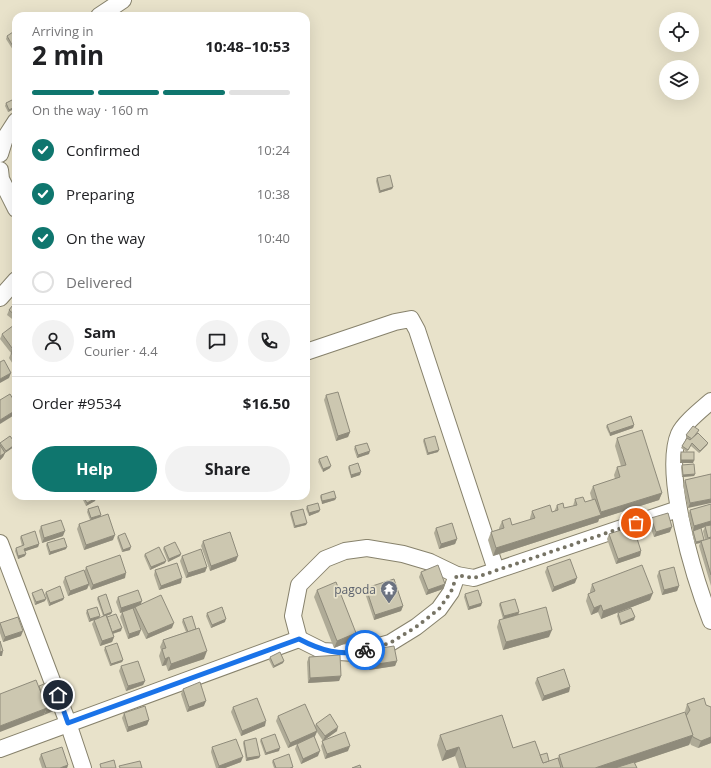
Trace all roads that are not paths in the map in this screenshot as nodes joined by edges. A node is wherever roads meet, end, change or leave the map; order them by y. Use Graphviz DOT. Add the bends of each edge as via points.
graph roads {
  1 [pos="123,0"];
  2 [pos="105,12"];
  3 [pos="12,127"];
  4 [pos="0,154"];
  5 [pos="0,170"];
  6 [pos="12,201"];
  7 [pos="12,284"];
  8 [pos="0,298"];
  9 [pos="310,351"];
  10 [pos="711,401"];
  11 [pos="678,509"];
  12 [pos="0,543"];
  13 [pos="496,570"];
  14 [pos="457,575"];
  15 [pos="711,621"];
  16 [pos="299,639"];
  17 [pos="68,723"];
  18 [pos="0,749"];
  19 [pos="83,768"];
  1 -- 2 [label="street"];
  3 -- 4 [label="street"];
  5 -- 6 [label="street" via="1,179"];
  7 -- 8 [label="street"];
  9 -- 13 [label="street" via="411,319 417,330"];
  10 -- 11 [label="street" via="679,434 674,462"];
  11 -- 13 [label="street"];
  11 -- 15 [label="street"];
  12 -- 17 [label="street"];
  13 -- 14 [label="street" via="474,578"];
  14 -- 16 [label="street" via="451,592 439,609 390,643 355,653 323,651"];
  14 -- 16 [label="street" via="430,562 367,548 345,551 324,559 299,585 293,616"];
  16 -- 17 [label="street"];
  17 -- 18 [label="street"];
  17 -- 19 [label="street"];
}
